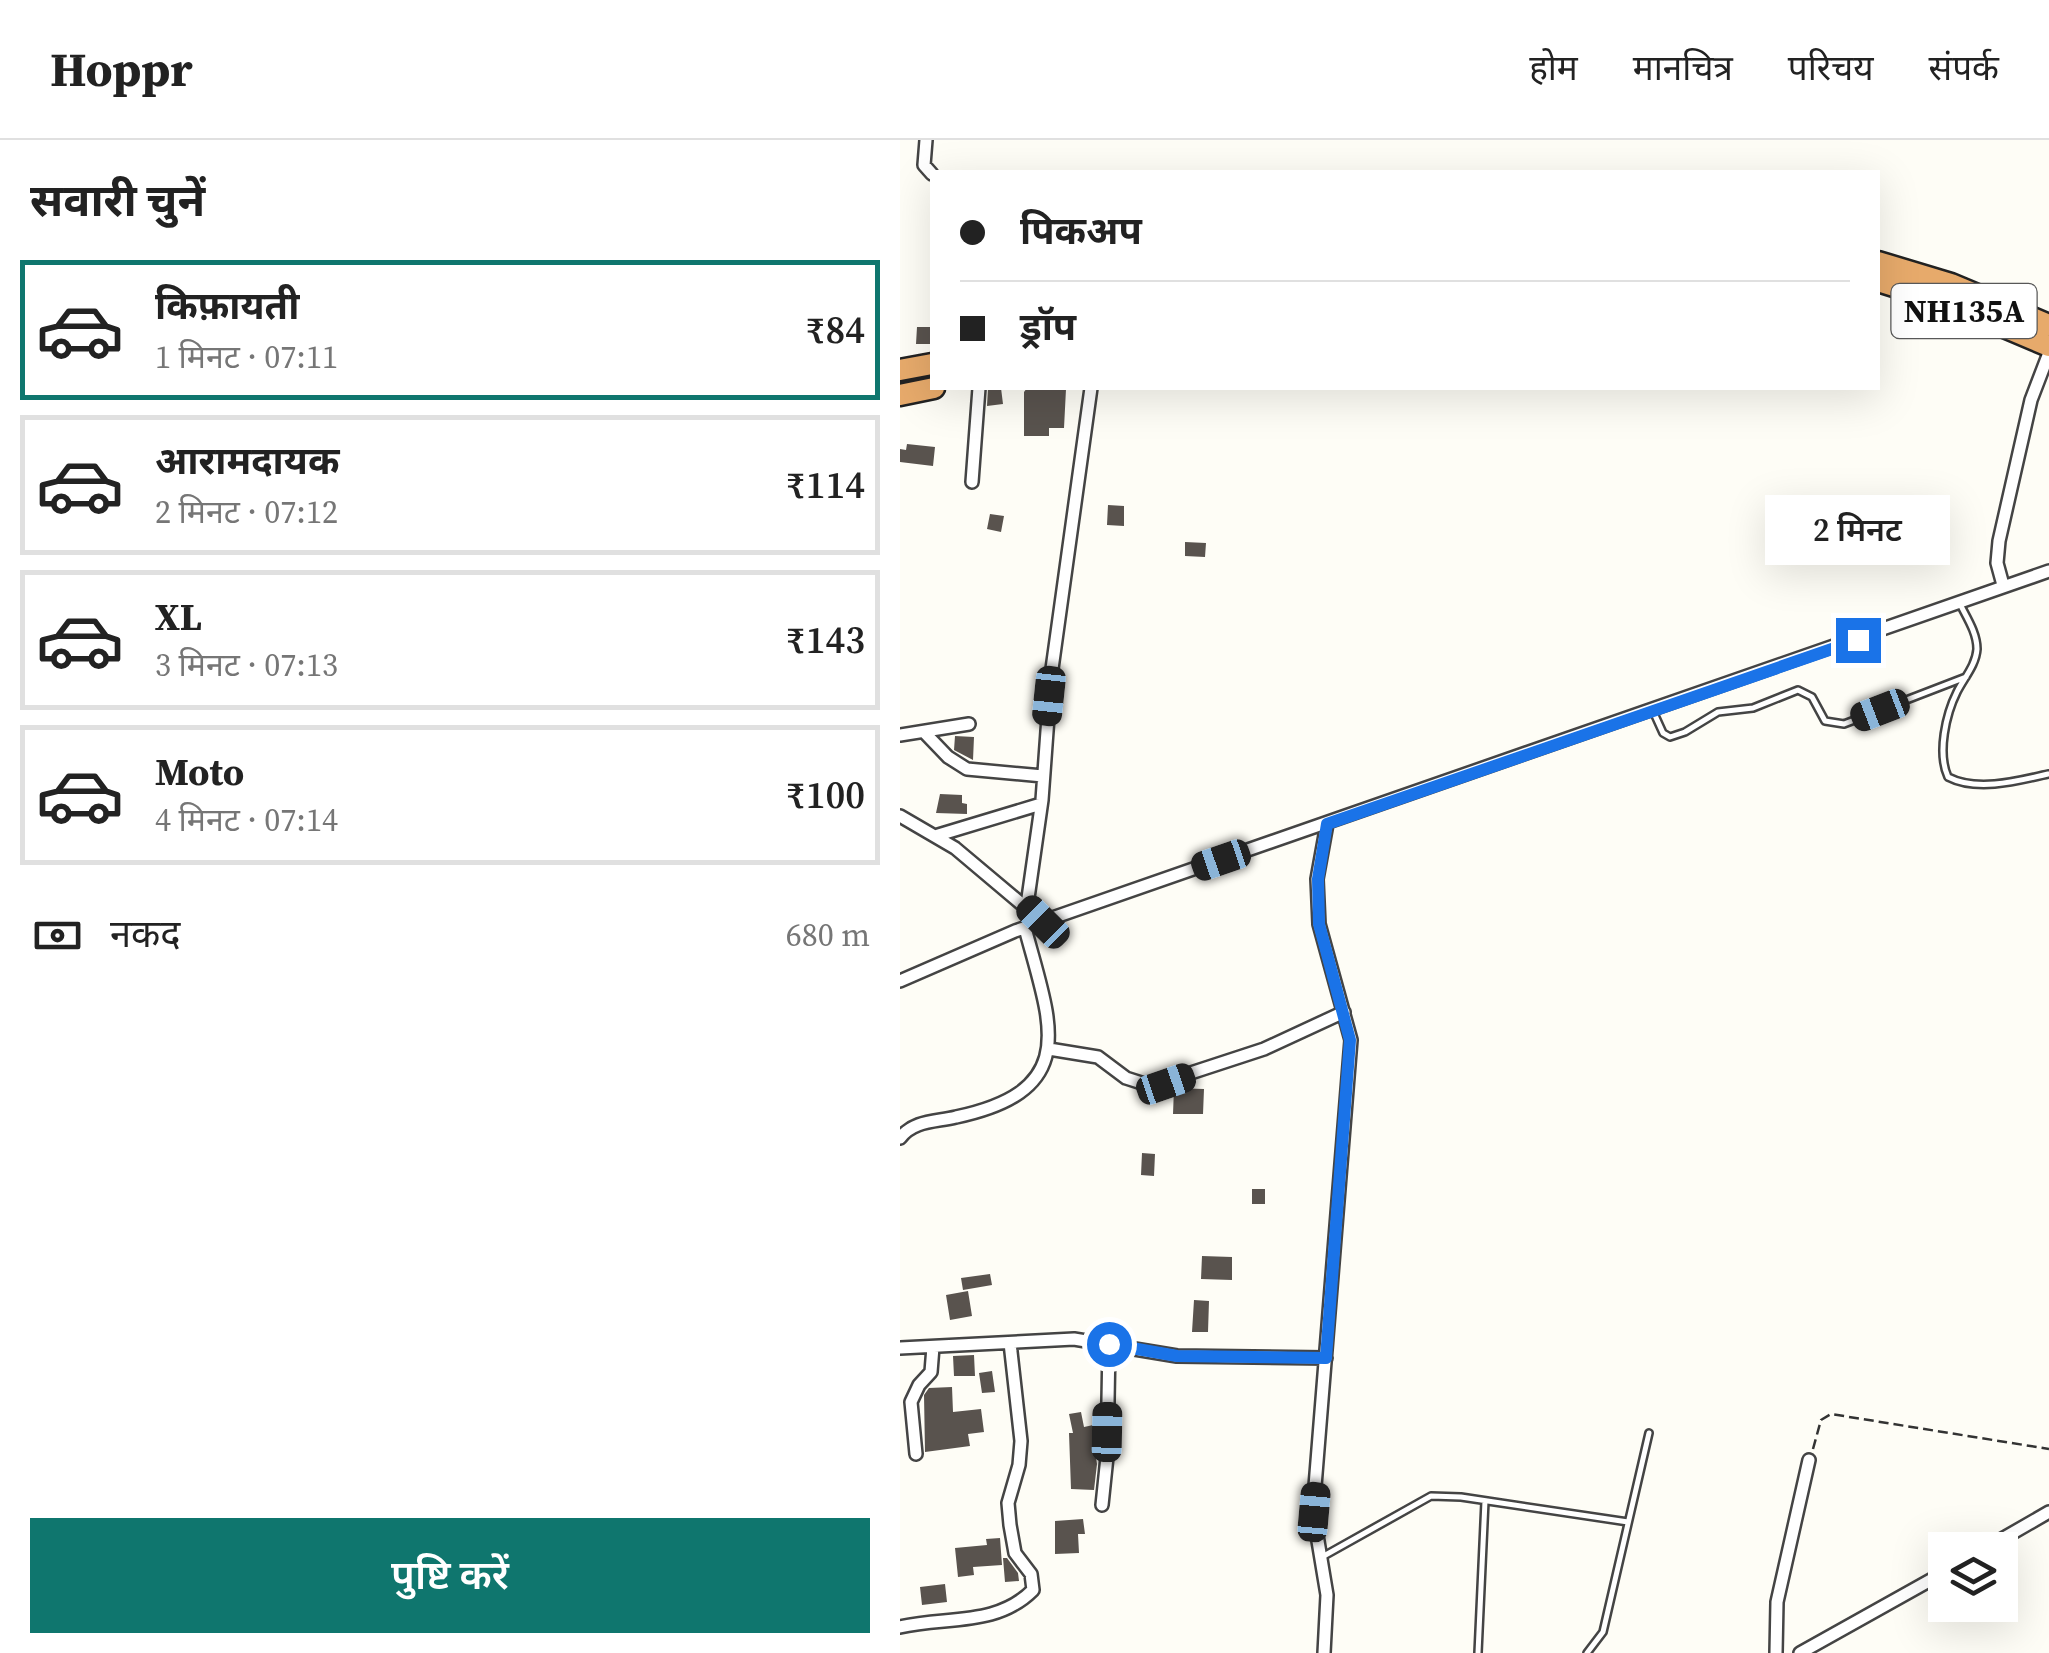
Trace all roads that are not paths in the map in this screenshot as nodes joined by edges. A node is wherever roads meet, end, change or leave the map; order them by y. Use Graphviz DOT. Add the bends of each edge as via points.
graph roads {
  1 [pos="926,140"];
  2 [pos="930,172"];
  3 [pos="1880,263"];
  4 [pos="1880,282"];
  5 [pos="2049,325"];
  6 [pos="2049,350"];
  7 [pos="930,364"];
  8 [pos="900,370"];
  9 [pos="930,389"];
  10 [pos="979,390"];
  11 [pos="1091,390"];
  12 [pos="900,395"];
  13 [pos="972,482"];
  14 [pos="2049,571"];
  15 [pos="2003,586"];
  16 [pos="1960,604"];
  17 [pos="1966,676"];
  18 [pos="1653,711"];
  19 [pos="969,724"];
  20 [pos="924,732"];
  21 [pos="900,736"];
  22 [pos="2048,774"];
  23 [pos="1042,776"];
  24 [pos="1041,804"];
  25 [pos="900,816"];
  26 [pos="1327,824"];
  27 [pos="935,836"];
  28 [pos="1027,905"];
  29 [pos="1043,922"];
  30 [pos="1024,928"];
  31 [pos="900,981"];
  32 [pos="1344,1012"];
  33 [pos="1049,1048"];
  34 [pos="900,1138"];
  35 [pos="1010,1343"];
  36 [pos="1109,1344"];
  37 [pos="933,1346"];
  38 [pos="900,1348"];
  39 [pos="1326,1358"];
  40 [pos="1648,1432"];
  41 [pos="916,1454"];
  42 [pos="1810,1460"];
  43 [pos="1485,1500"];
  44 [pos="1102,1505"];
  45 [pos="2049,1512"];
  46 [pos="1628,1522"];
  47 [pos="2014,1532"];
  48 [pos="1322,1558"];
  49 [pos="1928,1581"];
  50 [pos="900,1627"];
  51 [pos="1324,1653"];
  52 [pos="1478,1653"];
  53 [pos="1588,1653"];
  54 [pos="1776,1653"];
  55 [pos="1800,1653"];
  1 -- 2 [label="street" via="924,166"];
  3 -- 5 [label="highway, NH135A"];
  4 -- 6 [label="highway, NH135A" via="1945,302"];
  6 -- 15 [label="street" via="1998,541"];
  7 -- 8 [label="highway"];
  9 -- 12 [label="highway"];
  10 -- 13 [label="street"];
  11 -- 23 [label="street"];
  14 -- 15 [label="street"];
  15 -- 16 [label="street"];
  16 -- 17 [label="lane" via="1977,646"];
  16 -- 18 [label="street"];
  17 -- 18 [label="lane" via="1844,724 1825,721 1812,698 1798,690 1748,710 1718,712 1670,737"];
  17 -- 22 [label="lane" via="1947,721 1948,777 2000,783"];
  18 -- 26 [label="street"];
  19 -- 20 [label="street"];
  20 -- 21 [label="street"];
  20 -- 23 [label="street" via="967,769"];
  23 -- 24 [label="street"];
  24 -- 27 [label="street"];
  24 -- 28 [label="street"];
  25 -- 27 [label="street"];
  26 -- 29 [label="street"];
  26 -- 32 [label="street" via="1319,924"];
  27 -- 28 [label="street"];
  28 -- 29 [label="street"];
  29 -- 30 [label="street"];
  30 -- 31 [label="street"];
  30 -- 33 [label="street"];
  32 -- 33 [label="street" via="1264,1050 1151,1086 1098,1057"];
  32 -- 39 [label="street" via="1350,1068"];
  33 -- 34 [label="street" via="1036,1079 1012,1098 913,1126"];
  35 -- 36 [label="street"];
  35 -- 37 [label="street"];
  35 -- 50 [label="street" via="1021,1440 1010,1525 1015,1553 1034,1579 1034,1590 983,1618"];
  36 -- 39 [label="street" via="1177,1356"];
  36 -- 44 [label="street"];
  37 -- 38 [label="street"];
  37 -- 41 [label="street" via="931,1372 911,1402"];
  39 -- 48 [label="street" via="1314,1512"];
  40 -- 46 [label="lane"];
  42 -- 54 [label="street" via="1778,1602"];
  43 -- 46 [label="lane"];
  43 -- 48 [label="lane" via="1431,1496"];
  43 -- 52 [label="lane"];
  45 -- 47 [label="street"];
  46 -- 53 [label="lane" via="1602,1632"];
  48 -- 51 [label="street"];
  49 -- 55 [label="street"];
}
